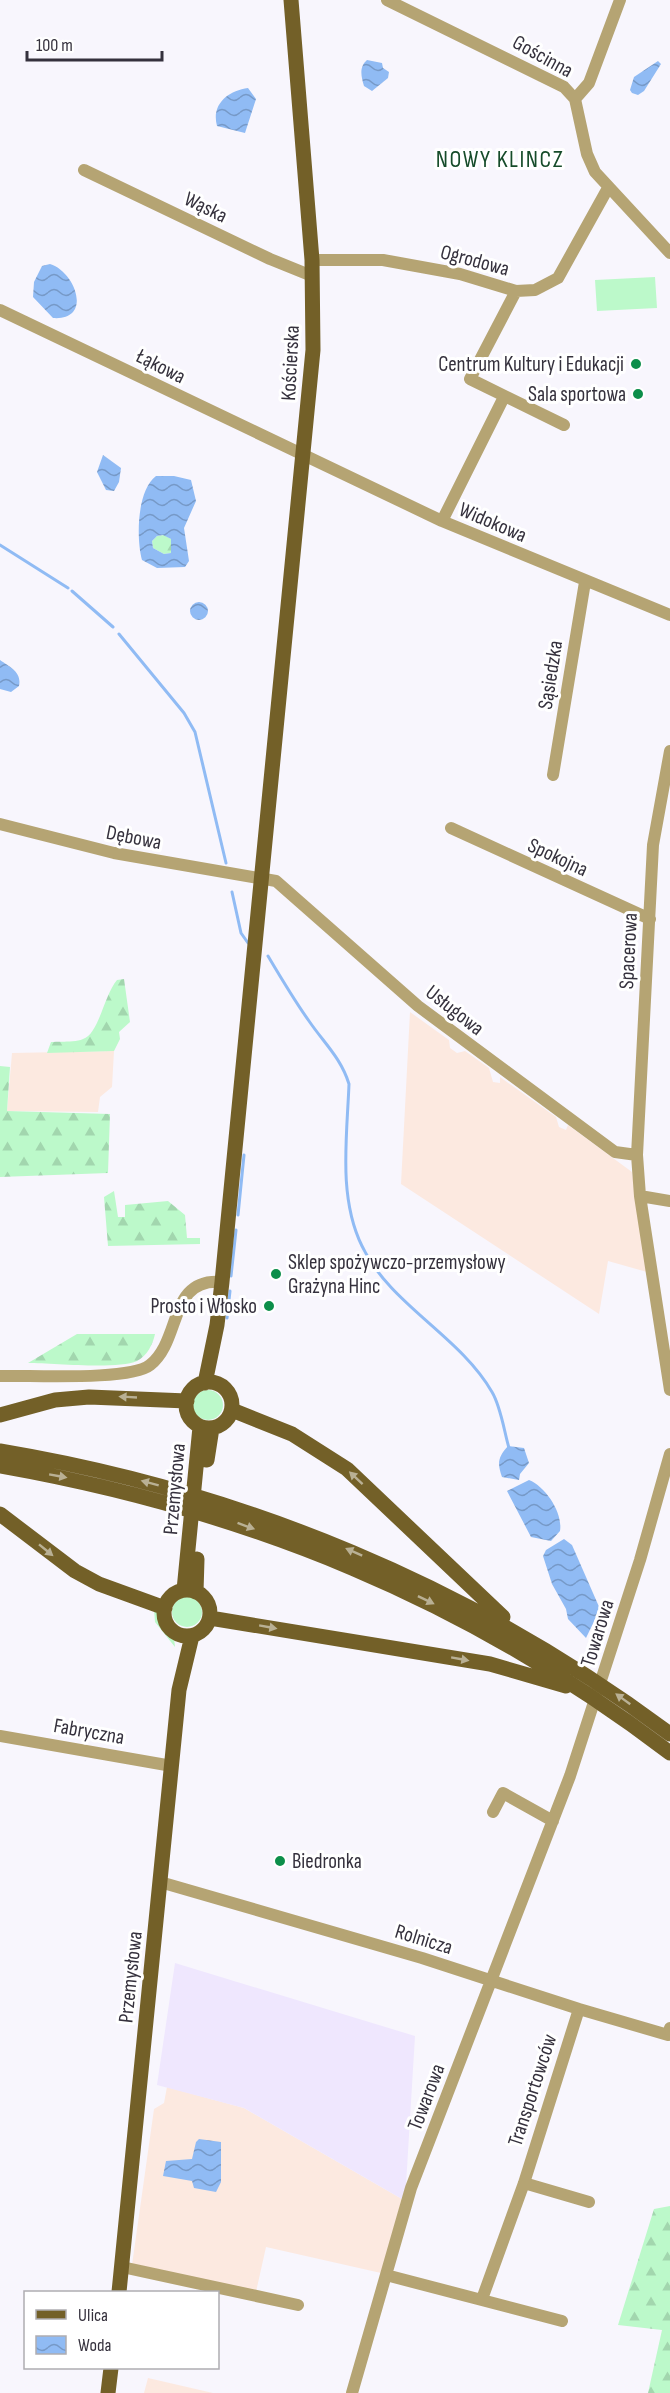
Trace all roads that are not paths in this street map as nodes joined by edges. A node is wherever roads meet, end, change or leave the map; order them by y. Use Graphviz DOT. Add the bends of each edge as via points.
graph roads {
  1 [pos="291,0"];
  2 [pos="387,0"];
  3 [pos="620,0"];
  4 [pos="404,4"];
  5 [pos="575,99"];
  6 [pos="84,170"];
  7 [pos="608,188"];
  8 [pos="670,253"];
  9 [pos="312,260"];
  10 [pos="312,276"];
  11 [pos="516,291"];
  12 [pos="0,310"];
  13 [pos="504,397"];
  14 [pos="564,425"];
  15 [pos="304,458"];
  16 [pos="442,521"];
  17 [pos="585,582"];
  18 [pos="670,615"];
  19 [pos="670,751"];
  20 [pos="553,775"];
  21 [pos="0,824"];
  22 [pos="451,828"];
  23 [pos="262,880"];
  24 [pos="650,919"];
  25 [pos="637,1155"];
  26 [pos="640,1196"];
  27 [pos="670,1201"];
  28 [pos="222,1282"];
  29 [pos="0,1376"];
  30 [pos="211,1383"];
  31 [pos="670,1390"];
  32 [pos="187,1401"];
  33 [pos="232,1410"];
  34 [pos="0,1415"];
  35 [pos="206,1428"];
  36 [pos="0,1451"];
  37 [pos="670,1454"];
  38 [pos="0,1466"];
  39 [pos="0,1514"];
  40 [pos="190,1591"];
  41 [pos="165,1608"];
  42 [pos="210,1618"];
  43 [pos="519,1634"];
  44 [pos="185,1635"];
  45 [pos="572,1685"];
  46 [pos="670,1734"];
  47 [pos="0,1736"];
  48 [pos="670,1753"];
  49 [pos="172,1766"];
  50 [pos="493,1812"];
  51 [pos="553,1821"];
  52 [pos="160,1882"];
  53 [pos="491,1982"];
  54 [pos="579,2009"];
  55 [pos="670,2028"];
  56 [pos="524,2183"];
  57 [pos="589,2202"];
  58 [pos="122,2267"];
  59 [pos="386,2275"];
  60 [pos="119,2291"];
  61 [pos="482,2299"];
  62 [pos="298,2306"];
  63 [pos="562,2321"];
  64 [pos="111,2369"];
  65 [pos="108,2393"];
  66 [pos="352,2393"];
  1 -- 9 [label="main road, Kościerska"];
  2 -- 4 [label="street, Gościnna"];
  3 -- 5 [label="street" via="589,83"];
  4 -- 5 [label="street, Gościnna" via="542,74"];
  5 -- 7 [label="street, Gościnna" via="587,154"];
  6 -- 10 [label="street, Wąska"];
  7 -- 8 [label="street, Gościnna"];
  7 -- 11 [label="street, Ogrodowa" via="558,278 535,290"];
  9 -- 10 [label="main road, Kościerska"];
  9 -- 11 [label="street, Ogrodowa" via="383,260 459,274"];
  10 -- 15 [label="main road, Kościerska" via="314,350"];
  11 -- 13 [label="street" via="470,379"];
  12 -- 15 [label="street, Łąkowa"];
  13 -- 14 [label="street"];
  13 -- 16 [label="street"];
  15 -- 16 [label="street, Widokowa"];
  15 -- 23 [label="main road, Kościerska"];
  16 -- 17 [label="street, Widokowa"];
  17 -- 18 [label="street, Widokowa"];
  17 -- 20 [label="street, Sąsiedzka"];
  19 -- 24 [label="street, Spacerowa" via="653,845"];
  21 -- 23 [label="street, Dębowa" via="114,853"];
  22 -- 24 [label="street, Spokojna"];
  23 -- 25 [label="street, Usługowa" via="276,880 459,1039 615,1152"];
  23 -- 28 [label="main road, Kościerska"];
  24 -- 25 [label="street, Spacerowa"];
  25 -- 26 [label="street"];
  26 -- 27 [label="street"];
  26 -- 31 [label="street"];
  28 -- 29 [label="street" via="206,1281 188,1292 163,1348 146,1368 117,1374"];
  28 -- 30 [label="main road"];
  30 -- 32 [label="main road" via="193,1389"];
  30 -- 33 [label="main road" via="228,1391"];
  32 -- 34 [label="main road, one-way" via="89,1397 55,1400"];
  32 -- 35 [label="main road" via="190,1419"];
  33 -- 35 [label="main road" via="225,1422"];
  43 -- 33 [label="main road, one-way" via="513,1624 479,1597 347,1469 292,1434"];
  35 -- 40 [label="main road, Przemysłowa"];
  43 -- 36 [label="main road, one-way" via="398,1571 236,1507 123,1475"];
  37 -- 51 [label="street, Towarowa" via="590,1720"];
  38 -- 45 [label="main road, one-way" via="151,1497 286,1540 442,1608"];
  39 -- 41 [label="main road, one-way" via="75,1571"];
  40 -- 41 [label="main road" via="171,1596"];
  40 -- 42 [label="main road" via="206,1599"];
  41 -- 44 [label="main road" via="166,1620"];
  42 -- 44 [label="main road" via="201,1631"];
  42 -- 45 [label="main road, one-way" via="490,1664 561,1686"];
  46 -- 43 [label="main road, one-way" via="609,1690"];
  44 -- 49 [label="main road, Przemysłowa"];
  45 -- 48 [label="main road"];
  47 -- 49 [label="street, Fabryczna"];
  49 -- 52 [label="main road, Przemysłowa"];
  50 -- 51 [label="street" via="502,1793"];
  51 -- 53 [label="street, Towarowa"];
  52 -- 53 [label="street, Rolnicza"];
  52 -- 58 [label="main road, Przemysłowa"];
  53 -- 54 [label="street, Rolnicza"];
  53 -- 59 [label="street, Towarowa" via="411,2188"];
  54 -- 55 [label="street, Rolnicza" via="668,2035"];
  54 -- 56 [label="street, Transportowców"];
  56 -- 57 [label="street"];
  56 -- 61 [label="street, Transportowców"];
  58 -- 60 [label="main road, Przemysłowa"];
  58 -- 62 [label="street"];
  59 -- 61 [label="street"];
  59 -- 66 [label="street, Towarowa"];
  61 -- 63 [label="street"];
  64 -- 65 [label="main road"];
}
